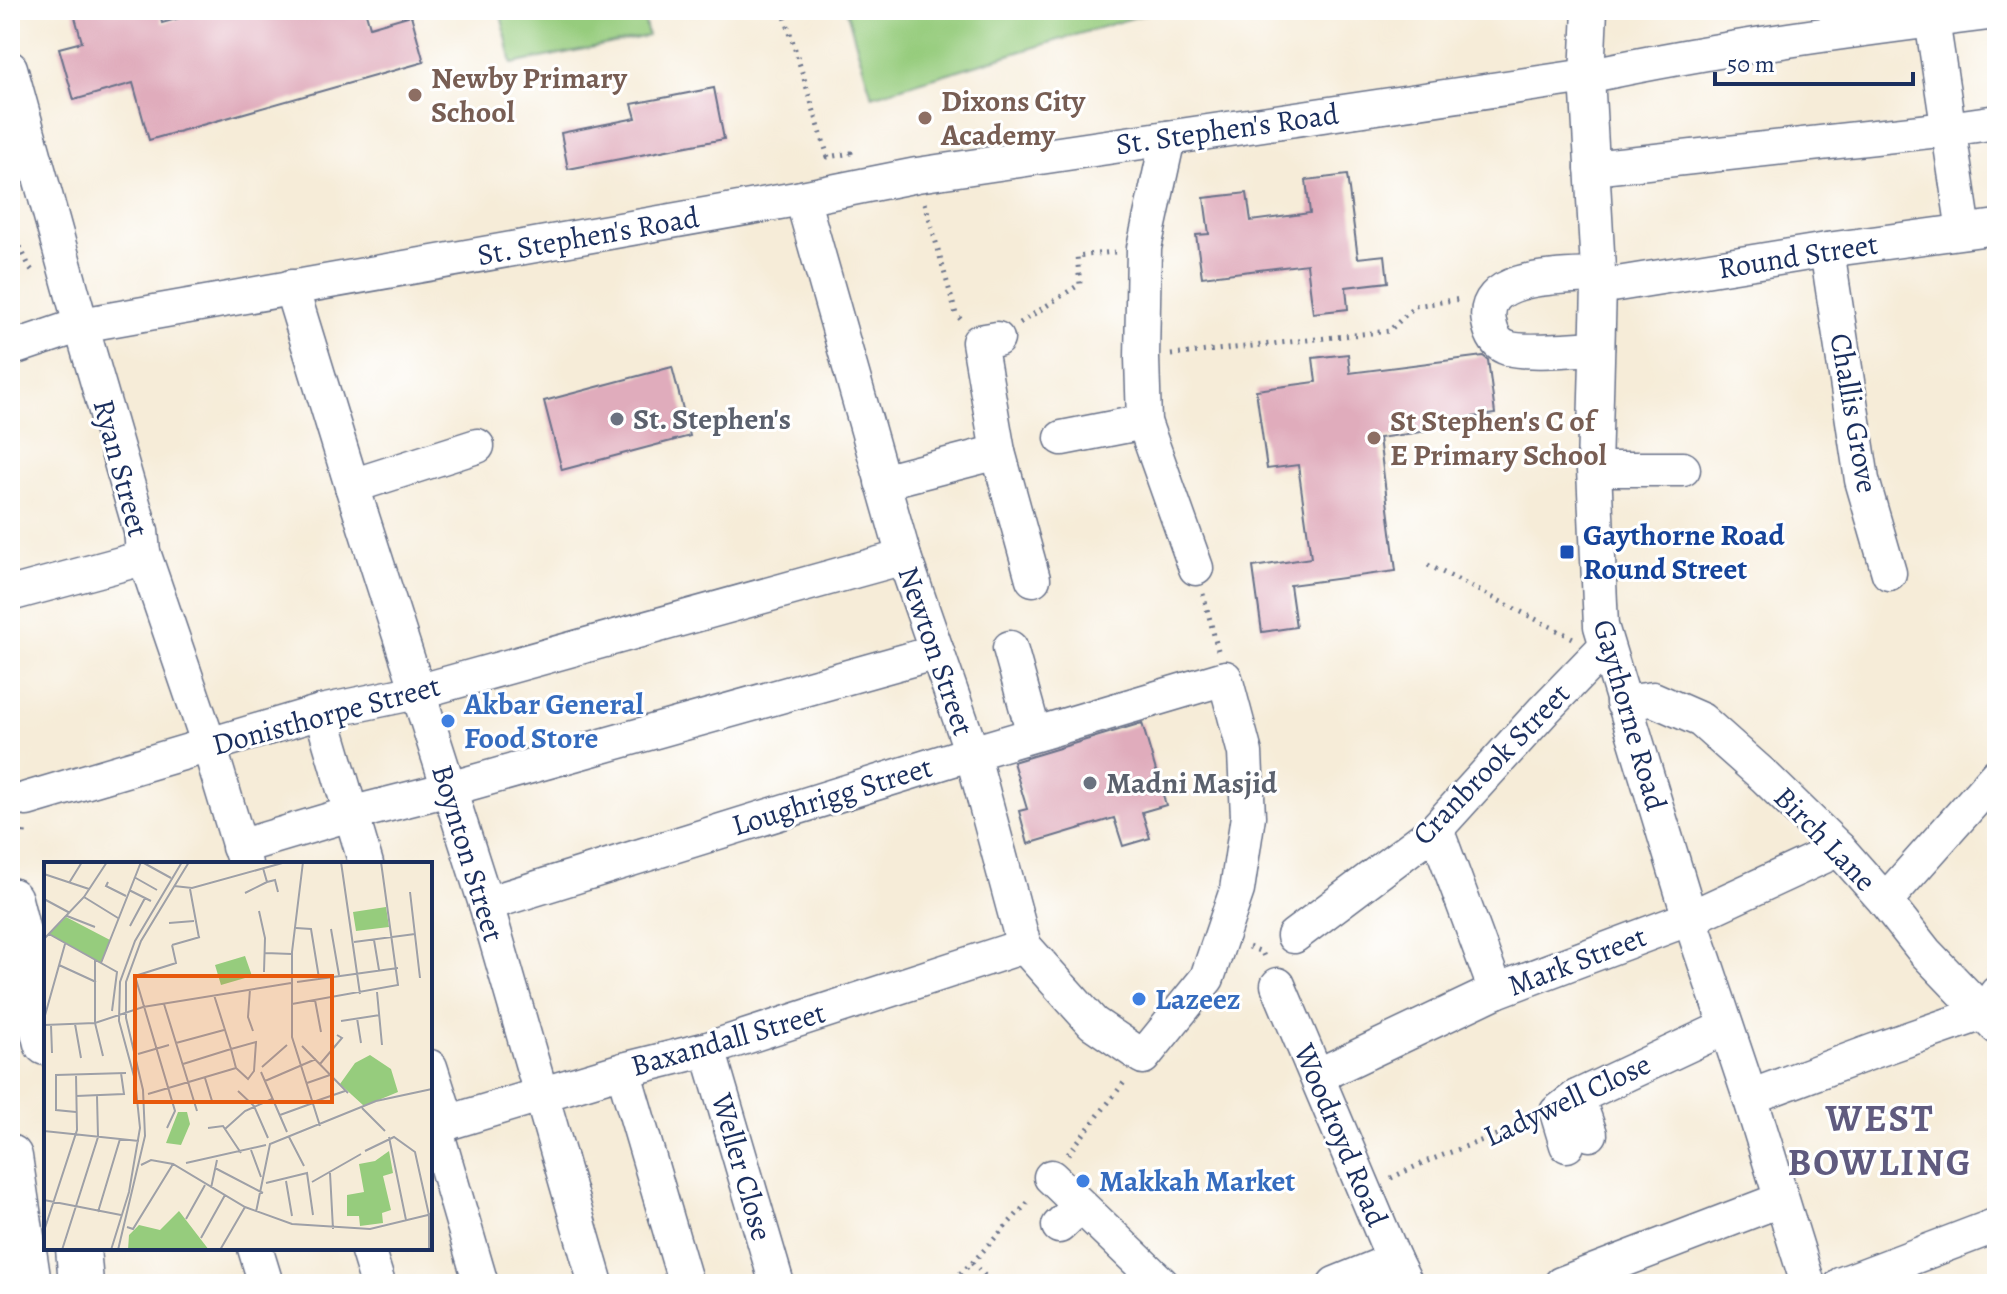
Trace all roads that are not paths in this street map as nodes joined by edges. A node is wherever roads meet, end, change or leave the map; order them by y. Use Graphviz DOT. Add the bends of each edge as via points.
graph roads {
  1 [pos="1590,10"];
  2 [pos="1997,12"];
  3 [pos="1875,18"];
  4 [pos="1932,20"];
  5 [pos="10,68"];
  6 [pos="1587,76"];
  7 [pos="1997,122"];
  8 [pos="1948,129"];
  9 [pos="1168,138"];
  10 [pos="1592,168"];
  11 [pos="802,198"];
  12 [pos="1997,227"];
  13 [pos="1964,231"];
  14 [pos="1827,250"];
  15 [pos="1598,281"];
  16 [pos="291,287"];
  17 [pos="81,325"];
  18 [pos="988,340"];
  19 [pos="1597,348"];
  20 [pos="10,349"];
  21 [pos="1144,422"];
  22 [pos="1062,438"];
  23 [pos="477,446"];
  24 [pos="998,452"];
  25 [pos="1594,469"];
  26 [pos="1683,469"];
  27 [pos="882,482"];
  28 [pos="352,486"];
  29 [pos="143,552"];
  30 [pos="904,557"];
  31 [pos="1196,568"];
  32 [pos="1889,573"];
  33 [pos="1033,579"];
  34 [pos="10,594"];
  35 [pos="1010,648"];
  36 [pos="1603,648"];
  37 [pos="937,652"];
  38 [pos="417,692"];
  39 [pos="1623,703"];
  40 [pos="332,710"];
  41 [pos="1034,734"];
  42 [pos="209,745"];
  43 [pos="972,753"];
  44 [pos="1997,775"];
  45 [pos="449,789"];
  46 [pos="27,799"];
  47 [pos="350,814"];
  48 [pos="1436,829"];
  49 [pos="1839,849"];
  50 [pos="242,855"];
  51 [pos="365,862"];
  52 [pos="10,900"];
  53 [pos="1885,901"];
  54 [pos="486,904"];
  55 [pos="1690,918"];
  56 [pos="1294,936"];
  57 [pos="1024,946"];
  58 [pos="1278,985"];
  59 [pos="1496,991"];
  60 [pos="1992,1011"];
  61 [pos="1726,1027"];
  62 [pos="44,1035"];
  63 [pos="708,1049"];
  64 [pos="1143,1057"];
  65 [pos="623,1070"];
  66 [pos="1317,1076"];
  67 [pos="432,1082"];
  68 [pos="540,1093"];
  69 [pos="1750,1097"];
  70 [pos="438,1126"];
  71 [pos="1578,1140"];
  72 [pos="10,1157"];
  73 [pos="1051,1177"];
  74 [pos="1780,1200"];
  75 [pos="1997,1225"];
  76 [pos="78,1250"];
  77 [pos="256,1250"];
  78 [pos="368,1250"];
  79 [pos="1400,1272"];
  80 [pos="1844,1283"];
  81 [pos="29,1284"];
  82 [pos="81,1284"];
  83 [pos="266,1284"];
  84 [pos="378,1284"];
  85 [pos="481,1284"];
  86 [pos="596,1284"];
  87 [pos="686,1284"];
  88 [pos="777,1284"];
  89 [pos="1162,1284"];
  90 [pos="1335,1284"];
  91 [pos="1561,1284"];
  92 [pos="1808,1284"];
  1 -- 6 [label="street, Gaythorne Road"];
  2 -- 4 [label="street, St. Stephen's Road"];
  3 -- 4 [label="street, St. Stephen's Road"];
  3 -- 6 [label="street, St. Stephen's Road"];
  4 -- 8 [label="street"];
  5 -- 17 [label="street, Ryan Street"];
  6 -- 9 [label="street, St. Stephen's Road"];
  6 -- 10 [label="street, Gaythorne Road"];
  7 -- 8 [label="street"];
  8 -- 10 [label="street"];
  8 -- 13 [label="street"];
  9 -- 11 [label="street, St. Stephen's Road" via="917,175"];
  9 -- 21 [label="street" via="1144,248"];
  10 -- 15 [label="street, Gaythorne Road"];
  11 -- 16 [label="street, St. Stephen's Road"];
  11 -- 27 [label="street, Newton Street"];
  12 -- 13 [label="street, Round Street"];
  13 -- 14 [label="street, Round Street"];
  14 -- 15 [label="street, Round Street"];
  14 -- 32 [label="street, Challis Grove" via="1862,480"];
  15 -- 19 [label="street, Gaythorne Road"];
  15 -- 19 [label="street, Round Street" via="1535,279 1494,295 1488,307 1493,336 1503,347"];
  16 -- 17 [label="street, St. Stephen's Road"];
  16 -- 28 [label="street, Boynton Street"];
  17 -- 20 [label="street, St. Stephen's Road"];
  17 -- 29 [label="street, Ryan Street"];
  18 -- 24 [label="street"];
  19 -- 25 [label="street, Gaythorne Road"];
  21 -- 22 [label="street"];
  21 -- 31 [label="street" via="1198,528"];
  23 -- 28 [label="street"];
  24 -- 27 [label="street"];
  24 -- 33 [label="street"];
  25 -- 26 [label="street"];
  25 -- 36 [label="street, Gaythorne Road"];
  27 -- 30 [label="street, Newton Street"];
  28 -- 38 [label="street, Boynton Street"];
  29 -- 34 [label="street" via="132,561"];
  29 -- 42 [label="street, Ryan Street"];
  30 -- 37 [label="street, Newton Street"];
  30 -- 38 [label="street, Donisthorpe Street"];
  35 -- 41 [label="street"];
  36 -- 39 [label="street, Gaythorne Road"];
  36 -- 48 [label="street, Cranbrook Street"];
  37 -- 43 [label="street, Newton Street"];
  37 -- 45 [label="street"];
  38 -- 40 [label="street, Donisthorpe Street"];
  38 -- 45 [label="street, Boynton Street"];
  39 -- 49 [label="street, Birch Lane" via="1653,699 1701,720"];
  39 -- 55 [label="street, Gaythorne Road"];
  40 -- 42 [label="street, Donisthorpe Street"];
  40 -- 47 [label="street"];
  41 -- 43 [label="street, Loughrigg Street"];
  41 -- 64 [label="street, Loughrigg Street" via="1225,678 1245,753 1248,816 1237,890 1207,978"];
  42 -- 46 [label="street, Donisthorpe Street"];
  42 -- 50 [label="street, Ryan Street"];
  43 -- 54 [label="street, Loughrigg Street"];
  43 -- 57 [label="street, Newton Street"];
  44 -- 53 [label="street"];
  45 -- 47 [label="street"];
  45 -- 54 [label="street, Boynton Street"];
  47 -- 50 [label="street"];
  47 -- 51 [label="street"];
  48 -- 56 [label="street, Cranbrook Street"];
  48 -- 59 [label="street"];
  49 -- 53 [label="street, Birch Lane"];
  49 -- 55 [label="street, Mark Street"];
  52 -- 62 [label="main road"];
  53 -- 60 [label="street, Birch Lane" via="1925,952"];
  54 -- 68 [label="street, Boynton Street"];
  55 -- 59 [label="street, Mark Street"];
  55 -- 61 [label="street, Gaythorne Road"];
  57 -- 63 [label="street, Baxandall Street"];
  57 -- 64 [label="street, Newton Street" via="1093,1023"];
  58 -- 66 [label="street, Woodroyd Road"];
  59 -- 66 [label="street, Mark Street"];
  60 -- 69 [label="street" via="1867,1038"];
  61 -- 69 [label="street, Gaythorne Road"];
  61 -- 71 [label="street, Ladywell Close" via="1567,1104"];
  63 -- 65 [label="street, Baxandall Street"];
  63 -- 88 [label="street, Weller Close"];
  65 -- 68 [label="street, Baxandall Street"];
  65 -- 87 [label="street"];
  66 -- 79 [label="street, Woodroyd Road"];
  67 -- 70 [label="street"];
  68 -- 70 [label="street, Baxandall Street"];
  68 -- 86 [label="street, Boynton Street"];
  69 -- 74 [label="street, Gaythorne Road"];
  70 -- 85 [label="street"];
  72 -- 81 [label="main road"];
  73 -- 89 [label="street" via="1070,1216"];
  74 -- 91 [label="street"];
  74 -- 92 [label="street, Gaythorne Road"];
  75 -- 80 [label="street"];
  76 -- 82 [label="main road"];
  77 -- 83 [label="street"];
  78 -- 84 [label="street"];
  79 -- 90 [label="street"];
}
